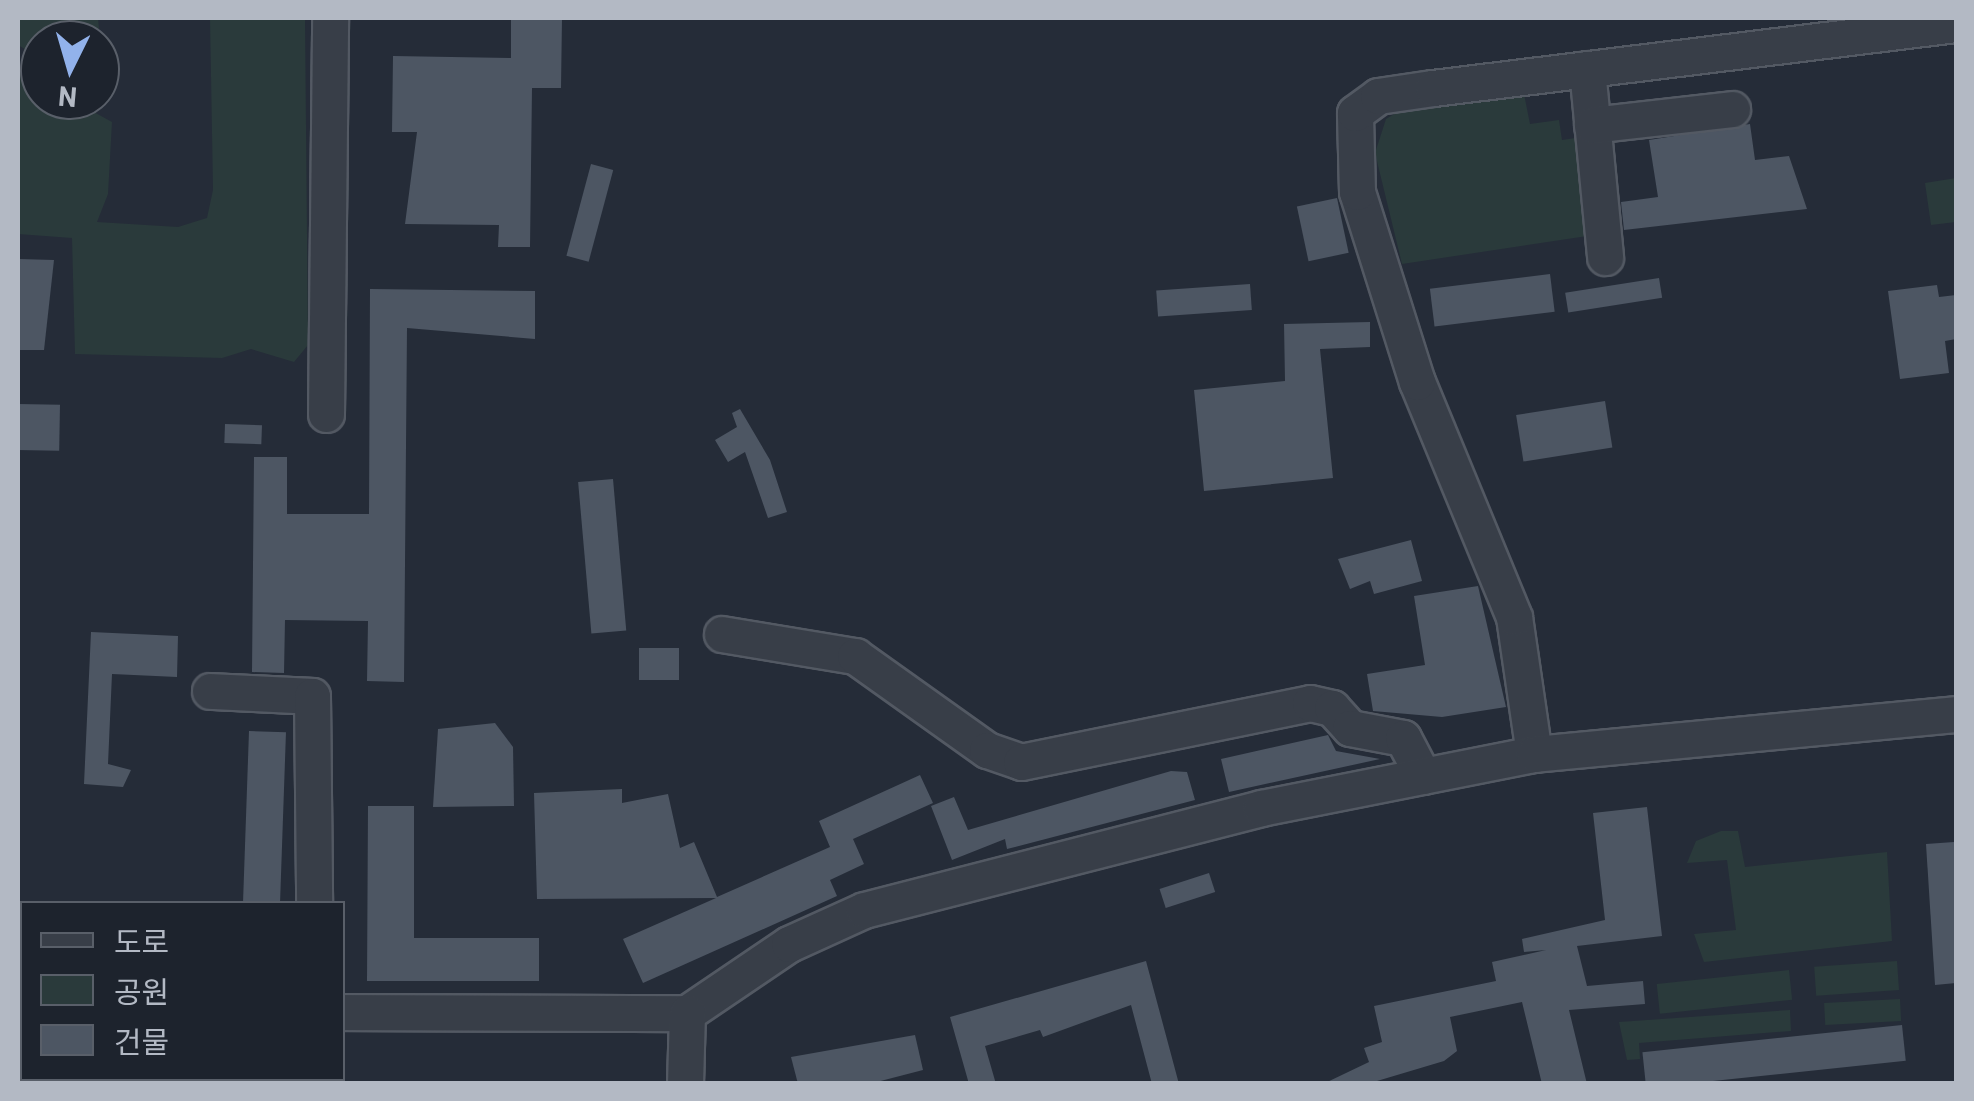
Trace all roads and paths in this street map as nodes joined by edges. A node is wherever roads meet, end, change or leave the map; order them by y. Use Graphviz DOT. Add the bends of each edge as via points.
graph roads {
  1 [pos="330,18"];
  2 [pos="1956,24"];
  3 [pos="1587,69"];
  4 [pos="1732,108"];
  5 [pos="1592,125"];
  6 [pos="1605,257"];
  7 [pos="326,414"];
  8 [pos="722,634"];
  9 [pos="210,690"];
  10 [pos="1956,714"];
  11 [pos="1534,754"];
  12 [pos="1422,776"];
  13 [pos="314,901"];
  14 [pos="345,1012"];
  15 [pos="687,1013"];
  16 [pos="685,1084"];
  1 -- 7 [label="street"];
  2 -- 3 [label="street"];
  3 -- 5 [label="street"];
  3 -- 11 [label="street" via="1378,96 1355,113 1351,136 1357,192 1416,382 1514,617"];
  4 -- 5 [label="street"];
  5 -- 6 [label="street"];
  8 -- 12 [label="street" via="855,656 987,750 1021,762 1310,704 1332,708 1350,728 1403,738"];
  9 -- 13 [label="street" via="312,696"];
  10 -- 11 [label="street"];
  11 -- 12 [label="street"];
  12 -- 15 [label="street" via="939,884 789,944"];
  14 -- 15 [label="street"];
  15 -- 16 [label="street"];
}
